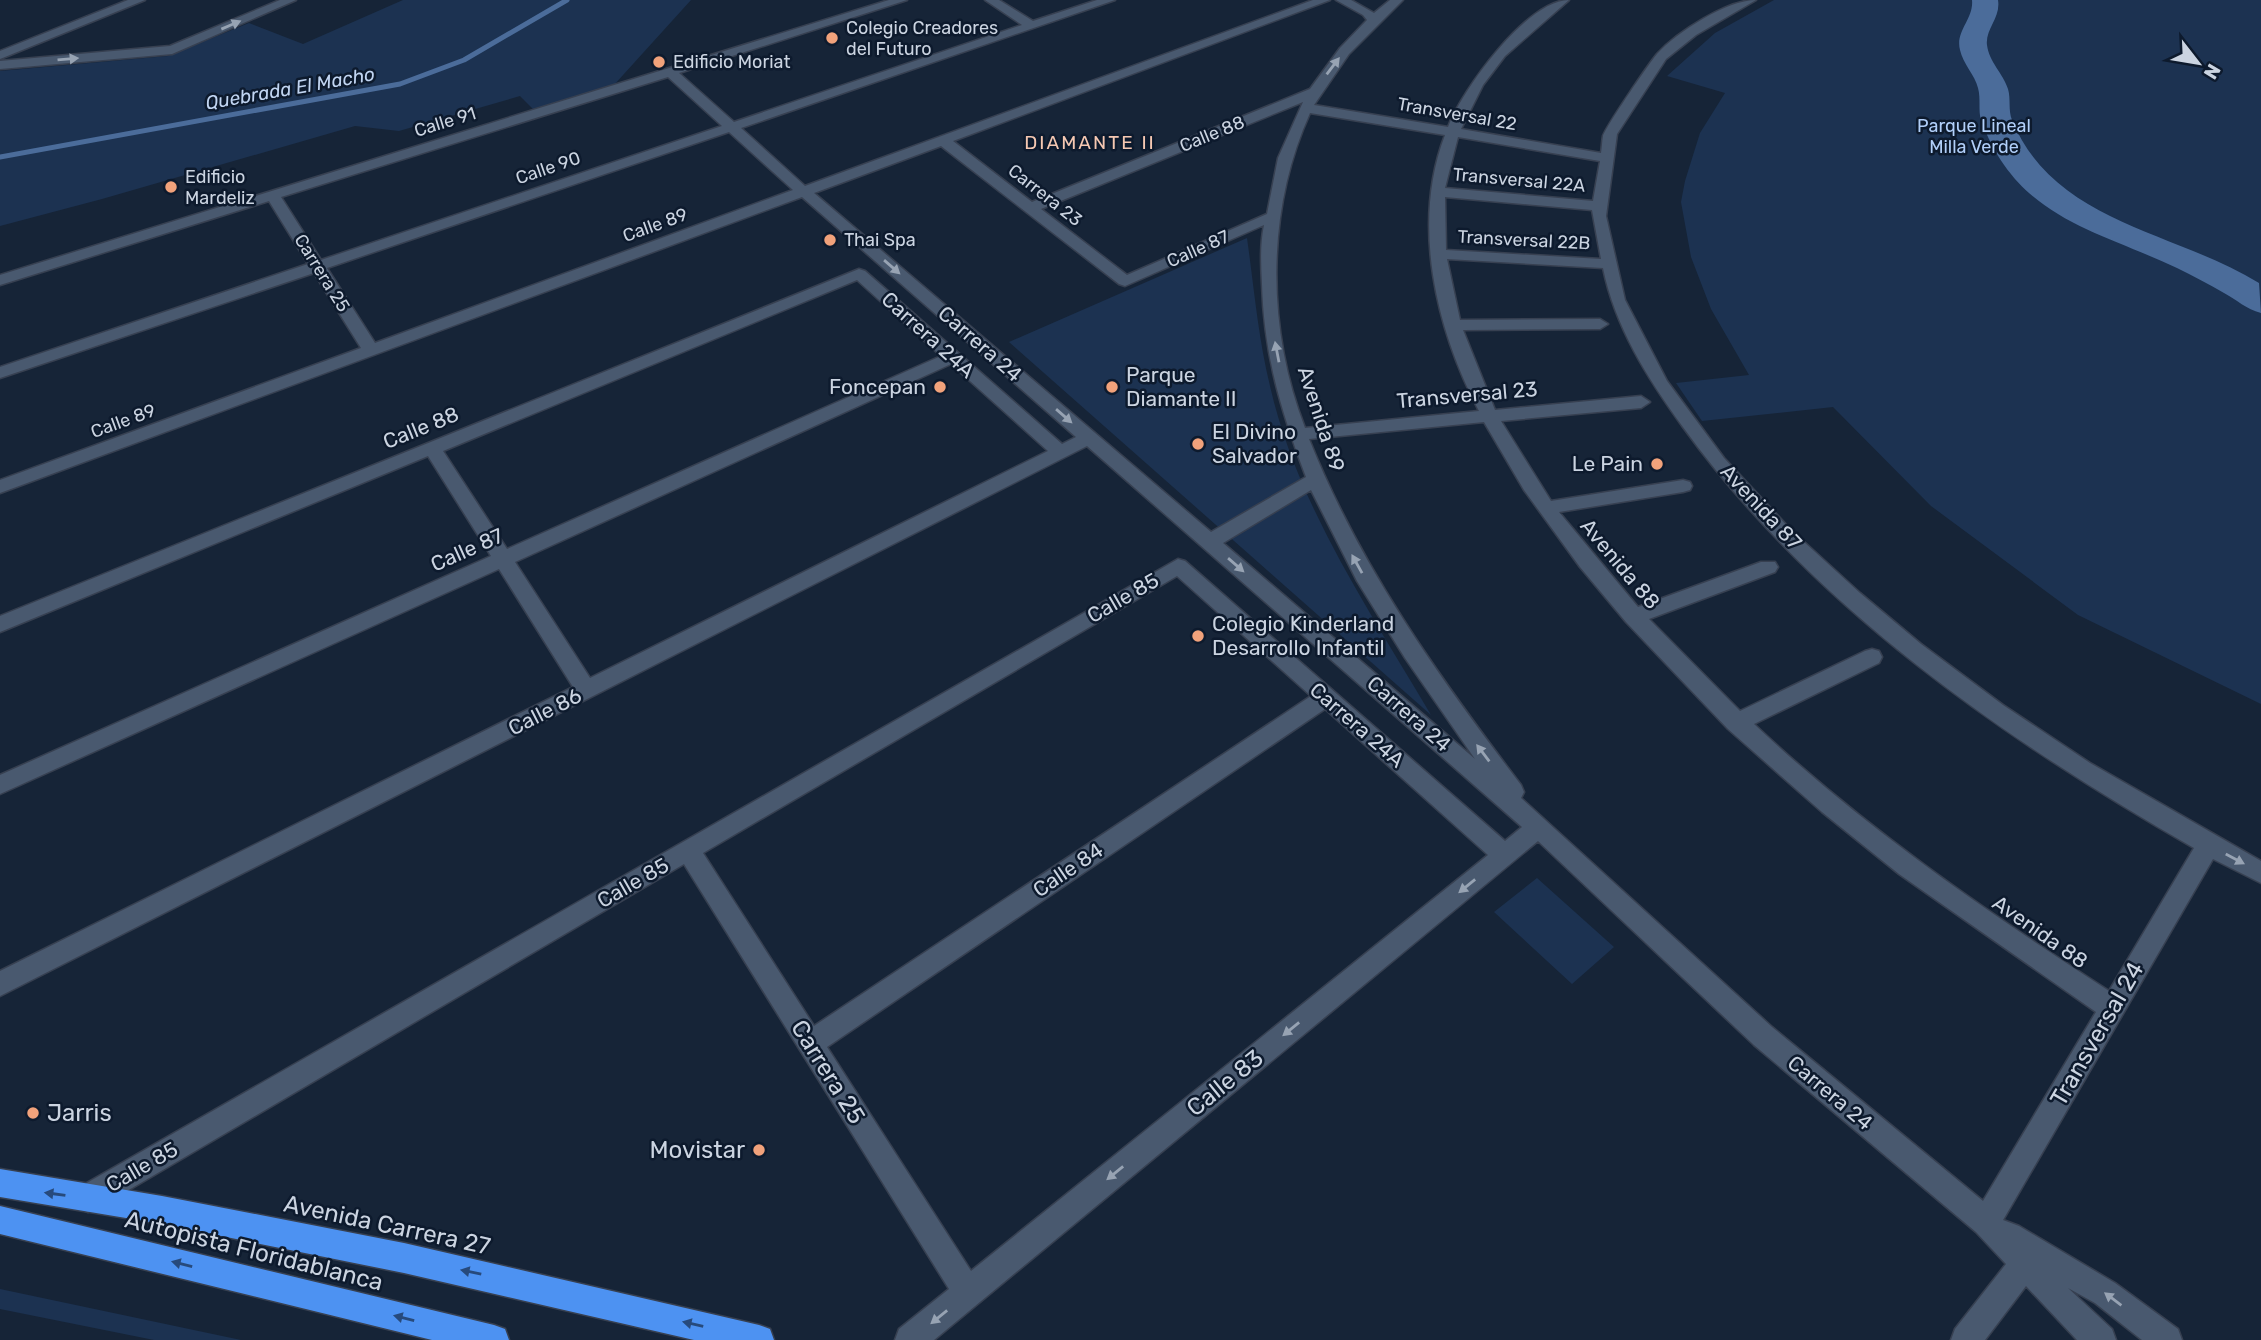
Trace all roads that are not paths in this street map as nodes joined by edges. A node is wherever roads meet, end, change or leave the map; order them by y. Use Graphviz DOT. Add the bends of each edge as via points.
graph roads {
  1 [pos="139,0"];
  2 [pos="290,0"];
  3 [pos="901,0"];
  4 [pos="991,0"];
  5 [pos="1109,0"];
  6 [pos="1324,0"];
  7 [pos="1342,0"];
  8 [pos="1397,0"];
  9 [pos="1563,0"];
  10 [pos="1749,0"];
  11 [pos="1373,21"];
  12 [pos="1032,26"];
  13 [pos="0,55"];
  14 [pos="0,65"];
  15 [pos="670,72"];
  16 [pos="1310,100"];
  17 [pos="732,127"];
  18 [pos="1452,132"];
  19 [pos="942,140"];
  20 [pos="1602,157"];
  21 [pos="803,191"];
  22 [pos="1437,192"];
  23 [pos="272,195"];
  24 [pos="1598,206"];
  25 [pos="1031,208"];
  26 [pos="1271,217"];
  27 [pos="1438,254"];
  28 [pos="1607,264"];
  29 [pos="317,266"];
  30 [pos="859,274"];
  31 [pos="0,280"];
  32 [pos="1125,281"];
  33 [pos="1600,324"];
  34 [pos="1453,325"];
  35 [pos="370,350"];
  36 [pos="953,358"];
  37 [pos="0,373"];
  38 [pos="1641,402"];
  39 [pos="1490,416"];
  40 [pos="1298,434"];
  41 [pos="1089,438"];
  42 [pos="432,448"];
  43 [pos="1060,453"];
  44 [pos="1315,479"];
  45 [pos="0,486"];
  46 [pos="1683,486"];
  47 [pos="1546,508"];
  48 [pos="1209,542"];
  49 [pos="503,559"];
  50 [pos="1178,566"];
  51 [pos="1768,567"];
  52 [pos="1633,617"];
  53 [pos="0,624"];
  54 [pos="1872,657"];
  55 [pos="587,691"];
  56 [pos="1326,697"];
  57 [pos="1451,711"];
  58 [pos="1736,723"];
  59 [pos="1425,728"];
  60 [pos="0,785"];
  61 [pos="1539,827"];
  62 [pos="2208,845"];
  63 [pos="688,850"];
  64 [pos="1505,855"];
  65 [pos="2261,873"];
  66 [pos="0,984"];
  67 [pos="2112,1008"];
  68 [pos="810,1043"];
  69 [pos="0,1183"];
  70 [pos="88,1198"];
  71 [pos="0,1220"];
  72 [pos="1986,1222"];
  73 [pos="2025,1263"];
  74 [pos="968,1293"];
  75 [pos="494,1340"];
  76 [pos="759,1340"];
  77 [pos="910,1340"];
  78 [pos="1966,1340"];
  79 [pos="2101,1340"];
  80 [pos="2167,1340"];
  1 -- 13 [label="street"];
  14 -- 2 [label="street, one-way" via="172,50"];
  3 -- 15 [label="street, Calle 91"];
  4 -- 12 [label="street"];
  5 -- 12 [label="street, Calle 90"];
  6 -- 19 [label="street, Calle 89"];
  7 -- 11 [label="street" via="1368,13"];
  8 -- 11 [label="street, Avenida 89"];
  9 -- 18 [label="street, Avenida 88" via="1499,53 1469,95"];
  10 -- 20 [label="street, Avenida 87" via="1662,56 1618,116"];
  16 -- 11 [label="street, Avenida 89, one-way" via="1341,55"];
  12 -- 17 [label="street, Calle 90"];
  15 -- 17 [label="street, Carrera 24"];
  15 -- 23 [label="street, Calle 91"];
  16 -- 18 [label="street, Transversal 22"];
  16 -- 25 [label="street, Calle 88"];
  16 -- 26 [label="street, Avenida 89" via="1281,170"];
  17 -- 21 [label="street, Carrera 24"];
  17 -- 29 [label="street, Calle 90"];
  18 -- 20 [label="street, Transversal 22"];
  18 -- 22 [label="street, Avenida 88"];
  19 -- 21 [label="street, Calle 89"];
  19 -- 25 [label="street, Carrera 23"];
  20 -- 24 [label="street, Avenida 87"];
  21 -- 35 [label="street, Calle 89"];
  21 -- 41 [label="street, Carrera 24, one-way"];
  22 -- 24 [label="street, Transversal 22A"];
  22 -- 27 [label="street, Avenida 88"];
  23 -- 29 [label="street, Carrera 25"];
  23 -- 31 [label="street, Calle 91"];
  24 -- 28 [label="street, Avenida 87"];
  25 -- 32 [label="street, Carrera 23"];
  26 -- 32 [label="street, Calle 87"];
  40 -- 26 [label="street, Avenida 89, one-way" via="1271,320"];
  27 -- 28 [label="street, Transversal 22B"];
  27 -- 34 [label="street, Avenida 88"];
  28 -- 62 [label="street, Avenida 87" via="1628,324 1670,399 1699,439 1805,554 1915,651 1955,680 2106,783"];
  29 -- 35 [label="street, Carrera 25"];
  29 -- 37 [label="street, Calle 90"];
  30 -- 36 [label="street, Carrera 24A"];
  30 -- 42 [label="street, Calle 88"];
  33 -- 34 [label="street"];
  34 -- 39 [label="street, Avenida 88"];
  35 -- 45 [label="street, Calle 89"];
  36 -- 43 [label="street, Carrera 24A"];
  36 -- 49 [label="street, Calle 87"];
  38 -- 39 [label="street, Transversal 23"];
  39 -- 40 [label="street, Transversal 23"];
  39 -- 47 [label="street, Avenida 88"];
  40 -- 44 [label="street, Avenida 89"];
  41 -- 43 [label="street, Calle 86"];
  41 -- 48 [label="street, Carrera 24"];
  42 -- 49 [label="street"];
  42 -- 53 [label="street, Calle 88"];
  43 -- 55 [label="street, Calle 86"];
  44 -- 48 [label="street"];
  57 -- 44 [label="street, Avenida 89, one-way" via="1357,565"];
  46 -- 47 [label="street"];
  47 -- 52 [label="street, Avenida 88"];
  48 -- 59 [label="street, Carrera 24, one-way"];
  49 -- 55 [label="street"];
  49 -- 60 [label="street, Calle 87"];
  50 -- 56 [label="street, Carrera 24A"];
  50 -- 63 [label="street, Calle 85"];
  51 -- 52 [label="street"];
  52 -- 58 [label="street, Avenida 88"];
  54 -- 58 [label="street"];
  55 -- 66 [label="street, Calle 86"];
  56 -- 64 [label="street, Carrera 24A"];
  56 -- 68 [label="street, Calle 84"];
  57 -- 59 [label="street" via="1447,727"];
  61 -- 57 [label="street, Avenida 89, one-way"];
  58 -- 67 [label="street, Avenida 88" via="1908,867"];
  59 -- 61 [label="street, Carrera 24"];
  61 -- 64 [label="street, Calle 83"];
  61 -- 72 [label="street, Carrera 24" via="1763,1036"];
  62 -- 65 [label="street, Avenida 87, one-way"];
  62 -- 67 [label="street, Transversal 24"];
  63 -- 68 [label="street, Carrera 25"];
  63 -- 70 [label="street, Calle 85"];
  64 -- 74 [label="street, Calle 83, one-way"];
  67 -- 72 [label="street, Transversal 24"];
  68 -- 74 [label="street, Carrera 25"];
  70 -- 69 [label="highway, Avenida Carrera 27, one-way"];
  76 -- 70 [label="highway, Avenida Carrera 27, one-way" via="404,1258"];
  75 -- 71 [label="highway, Autopista Floridablanca, one-way"];
  72 -- 73 [label="street, Carrera 24"];
  80 -- 72 [label="street, Carrera 24, one-way" via="2105,1293"];
  73 -- 78 [label="street"];
  73 -- 79 [label="street, Carrera 24"];
  74 -- 77 [label="street, Calle 83, one-way"];
}
